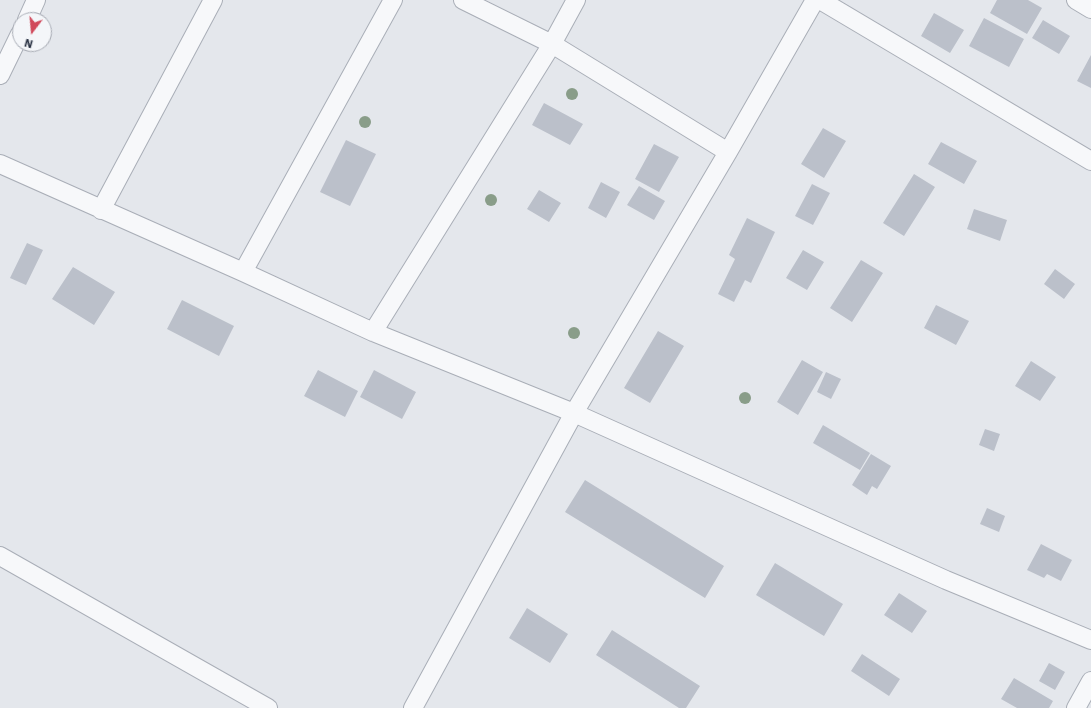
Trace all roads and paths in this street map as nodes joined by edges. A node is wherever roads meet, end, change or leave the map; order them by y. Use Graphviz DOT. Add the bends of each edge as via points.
graph roads {
  1 [pos="36,0"];
  2 [pos="213,0"];
  3 [pos="393,0"];
  4 [pos="463,0"];
  5 [pos="576,0"];
  6 [pos="815,0"];
  7 [pos="820,0"];
  8 [pos="1076,0"];
  9 [pos="1091,9"];
  10 [pos="30,12"];
  11 [pos="552,44"];
  12 [pos="12,50"];
  13 [pos="0,75"];
  14 [pos="728,152"];
  15 [pos="1091,161"];
  16 [pos="0,164"];
  17 [pos="101,210"];
  18 [pos="243,272"];
  19 [pos="373,332"];
  20 [pos="574,413"];
  21 [pos="0,556"];
  22 [pos="1091,640"];
  23 [pos="1091,681"];
  24 [pos="268,708"];
  25 [pos="413,708"];
  26 [pos="1076,708"];
  1 -- 10 [label="street"];
  2 -- 17 [label="street"];
  3 -- 18 [label="street"];
  4 -- 11 [label="street"];
  5 -- 11 [label="street"];
  6 -- 14 [label="street"];
  7 -- 15 [label="street"];
  8 -- 9 [label="street"];
  11 -- 14 [label="street"];
  11 -- 19 [label="street"];
  12 -- 13 [label="street"];
  14 -- 20 [label="street"];
  16 -- 17 [label="street"];
  17 -- 18 [label="street"];
  18 -- 19 [label="street"];
  19 -- 20 [label="street"];
  20 -- 22 [label="street" via="939,577"];
  20 -- 25 [label="street"];
  21 -- 24 [label="street"];
  23 -- 26 [label="street"];
}
